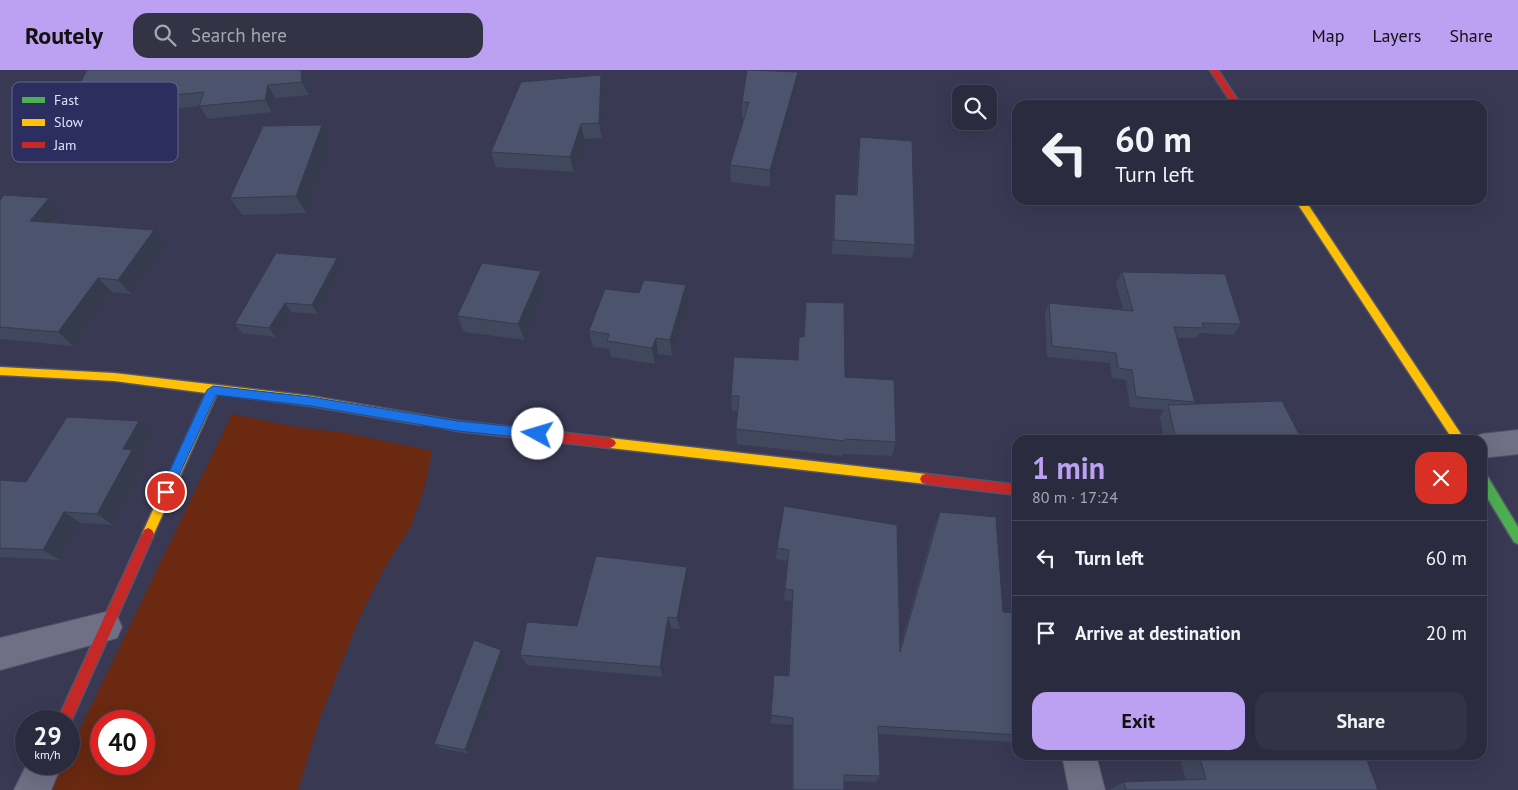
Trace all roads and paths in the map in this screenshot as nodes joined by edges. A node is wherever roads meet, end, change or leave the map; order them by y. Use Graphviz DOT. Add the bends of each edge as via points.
graph roads {
  1 [pos="1214,70"];
  2 [pos="1234,100"];
  3 [pos="1303,205"];
  4 [pos="0,371"];
  5 [pos="213,390"];
  6 [pos="1456,435"];
  7 [pos="1518,442"];
  8 [pos="1487,445"];
  9 [pos="1012,489"];
  10 [pos="1487,490"];
  11 [pos="1518,538"];
  12 [pos="106,627"];
  13 [pos="0,654"];
  14 [pos="69,710"];
  15 [pos="1080,760"];
  16 [pos="40,775"];
  17 [pos="32,790"];
  18 [pos="1087,790"];
  1 -- 2 [label="main road"];
  3 -- 6 [label="main road"];
  4 -- 5 [label="main road" via="114,377"];
  5 -- 9 [label="main road" via="311,401 458,426"];
  5 -- 12 [label="main road"];
  7 -- 8 [label="street"];
  10 -- 11 [label="main road"];
  12 -- 13 [label="street"];
  12 -- 14 [label="main road"];
  15 -- 18 [label="street"];
  16 -- 17 [label="street"];
}
